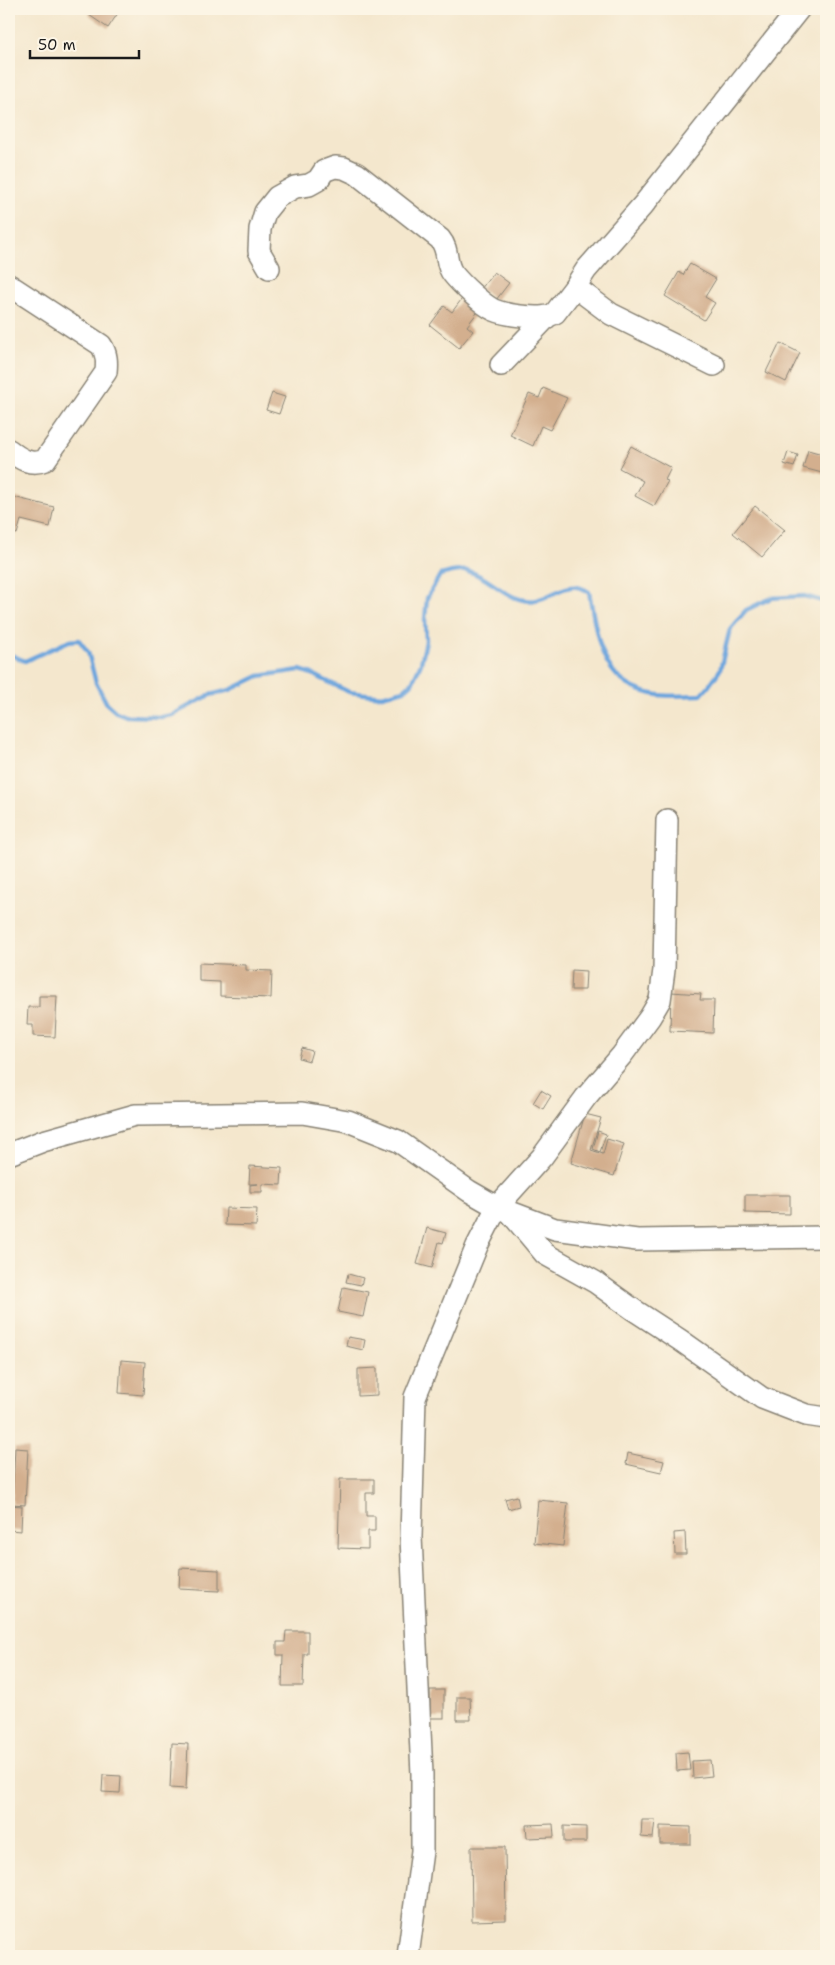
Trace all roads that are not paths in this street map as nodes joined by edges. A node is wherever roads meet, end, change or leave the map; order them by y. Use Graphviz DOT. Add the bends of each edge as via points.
graph roads {
  1 [pos="799,9"];
  2 [pos="269,268"];
  3 [pos="9,285"];
  4 [pos="575,287"];
  5 [pos="546,318"];
  6 [pos="501,365"];
  7 [pos="714,365"];
  8 [pos="9,450"];
  9 [pos="667,820"];
  10 [pos="9,1154"];
  11 [pos="502,1209"];
  12 [pos="826,1237"];
  13 [pos="826,1418"];
  14 [pos="408,1956"];
  1 -- 4 [label="street"];
  2 -- 5 [label="street" via="259,251 265,212 277,197 295,187 309,185 324,171 344,168 357,174 440,238 446,246 453,275 486,306 502,312"];
  3 -- 8 [label="street" via="101,345 107,362 106,372 45,460 36,464 27,462"];
  4 -- 5 [label="street" via="555,314"];
  4 -- 7 [label="street" via="611,314"];
  5 -- 6 [label="street"];
  9 -- 11 [label="street" via="664,970 660,1000 622,1055 586,1097"];
  10 -- 11 [label="street" via="135,1115 302,1113 348,1121 398,1141 469,1191"];
  11 -- 12 [label="street" via="555,1229 637,1240"];
  11 -- 13 [label="street" via="545,1254 594,1282 762,1398 806,1416"];
  11 -- 14 [label="street" via="477,1246 415,1397 411,1537 422,1774 422,1851"];
}
